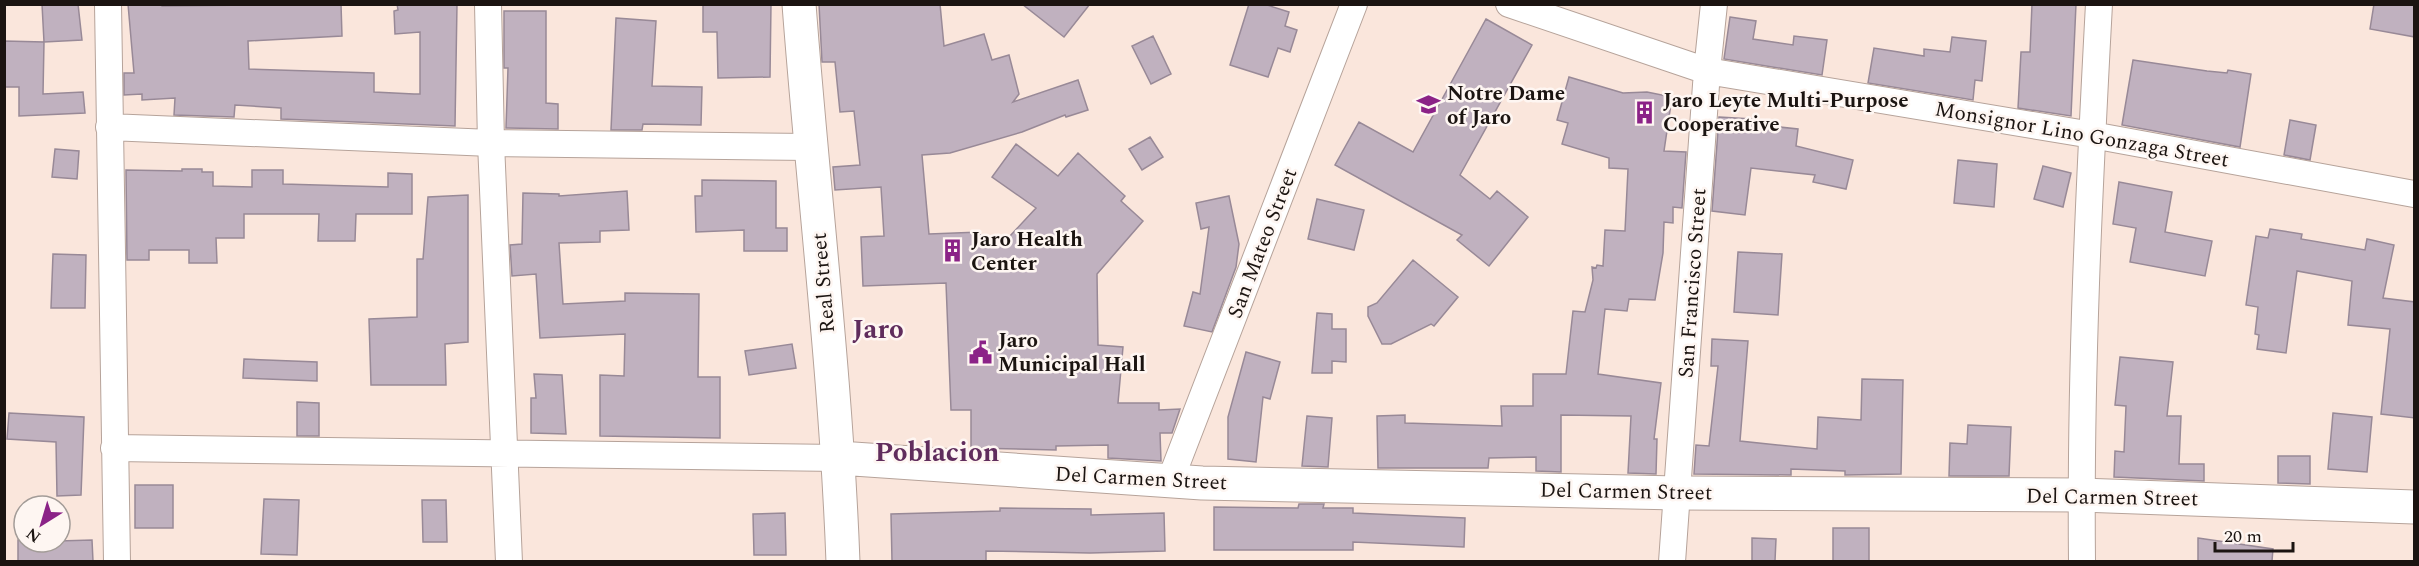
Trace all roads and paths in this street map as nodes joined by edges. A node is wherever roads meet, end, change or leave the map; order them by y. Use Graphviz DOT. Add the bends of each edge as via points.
graph roads {
  1 [pos="108,4"];
  2 [pos="488,4"];
  3 [pos="800,4"];
  4 [pos="1354,4"];
  5 [pos="1509,4"];
  6 [pos="1714,4"];
  7 [pos="2099,4"];
  8 [pos="1707,71"];
  9 [pos="109,127"];
  10 [pos="2092,135"];
  11 [pos="490,143"];
  12 [pos="810,147"];
  13 [pos="2415,194"];
  14 [pos="114,448"];
  15 [pos="504,452"];
  16 [pos="839,458"];
  17 [pos="1170,481"];
  18 [pos="1678,493"];
  19 [pos="2081,495"];
  20 [pos="2415,507"];
  21 [pos="117,561"];
  22 [pos="509,561"];
  23 [pos="843,561"];
  24 [pos="1672,561"];
  25 [pos="2082,561"];
  1 -- 9 [label="street"];
  2 -- 11 [label="street"];
  3 -- 12 [label="street, Real Street"];
  4 -- 17 [label="street, San Mateo Street"];
  5 -- 8 [label="street, Monsignor Lino Gonzaga Street"];
  6 -- 8 [label="street, San Francisco Street"];
  7 -- 10 [label="street"];
  8 -- 10 [label="street, Monsignor Lino Gonzaga Street"];
  8 -- 18 [label="street, San Francisco Street"];
  9 -- 11 [label="street"];
  9 -- 14 [label="street"];
  10 -- 13 [label="street, Monsignor Lino Gonzaga Street"];
  10 -- 19 [label="street"];
  11 -- 12 [label="street"];
  11 -- 15 [label="street"];
  12 -- 16 [label="street, Real Street"];
  14 -- 15 [label="street"];
  14 -- 21 [label="street"];
  15 -- 16 [label="street"];
  15 -- 22 [label="street"];
  16 -- 17 [label="street, Del Carmen Street"];
  16 -- 23 [label="street, Real Street"];
  17 -- 18 [label="street, Del Carmen Street"];
  18 -- 19 [label="street, Del Carmen Street"];
  18 -- 24 [label="street, San Francisco Street"];
  19 -- 20 [label="street, Del Carmen Street"];
  19 -- 25 [label="street"];
}
